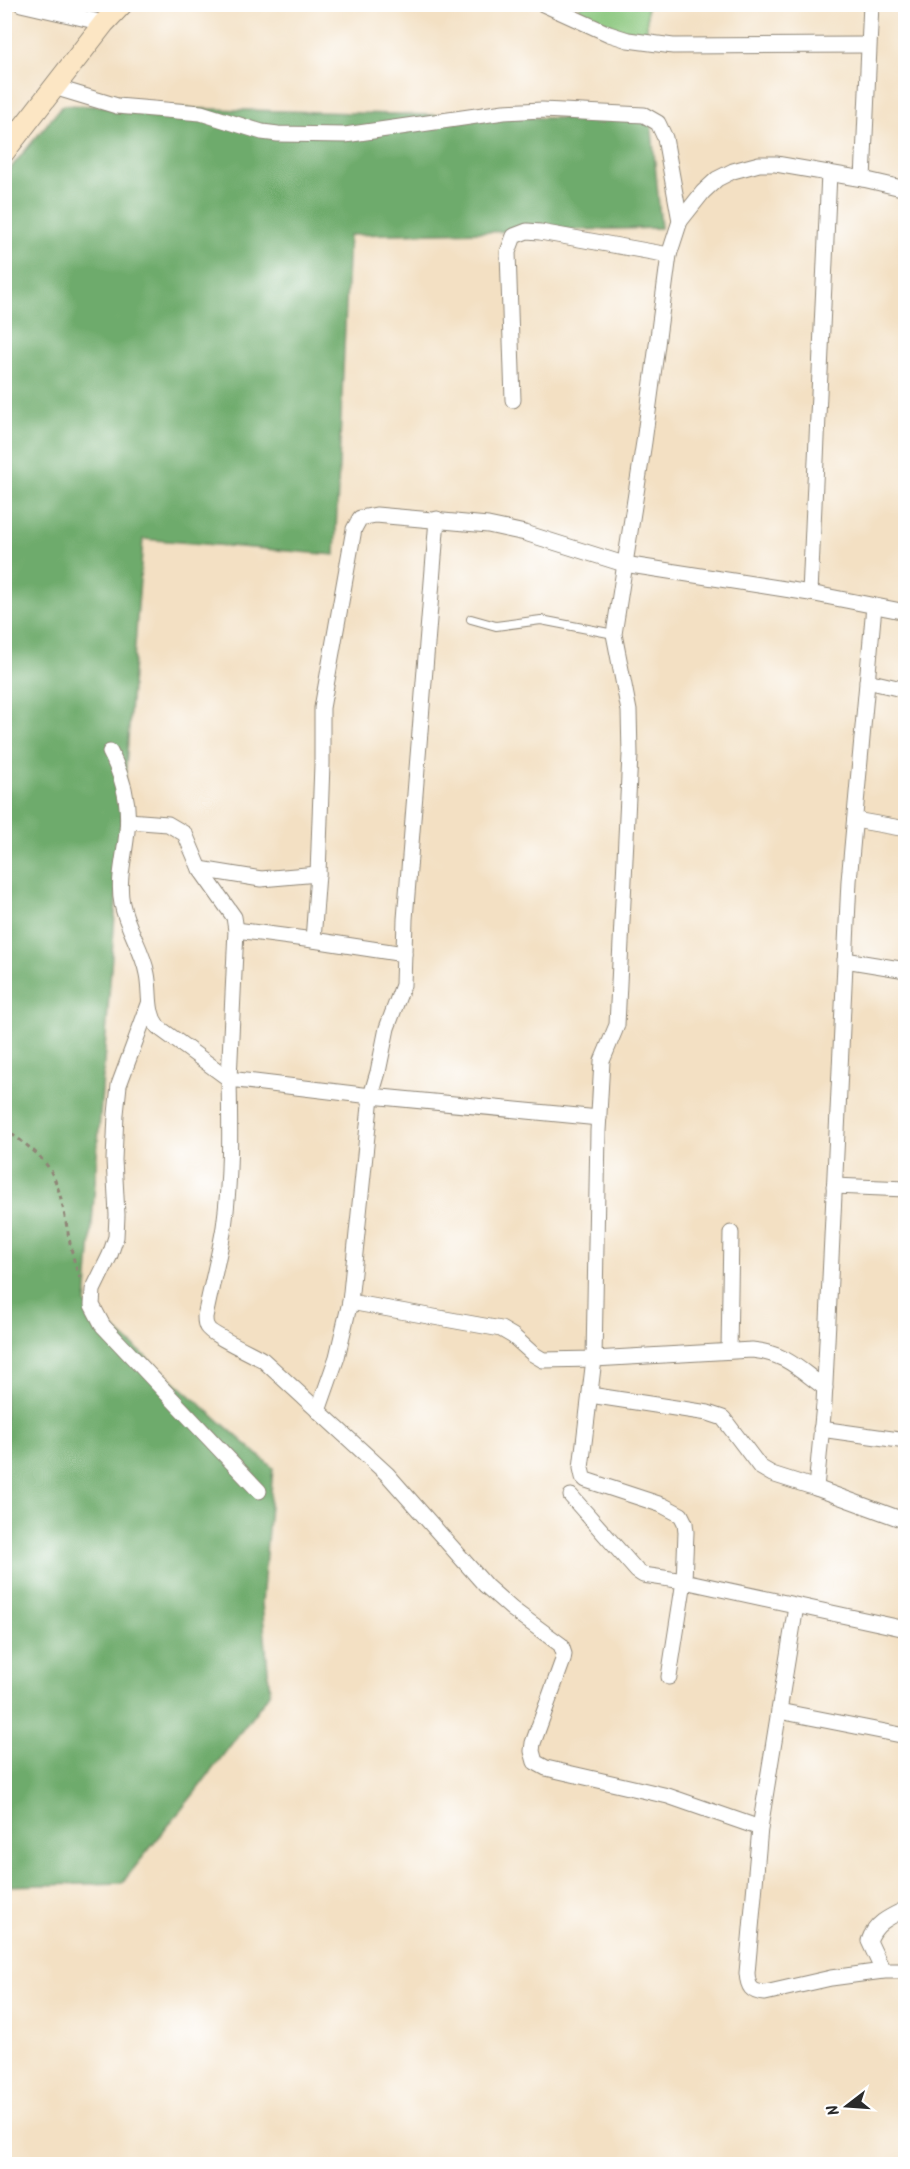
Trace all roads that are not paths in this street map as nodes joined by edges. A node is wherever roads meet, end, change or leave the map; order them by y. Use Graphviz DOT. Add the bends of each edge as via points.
graph roads {
  1 [pos="21,4"];
  2 [pos="122,4"];
  3 [pos="871,4"];
  4 [pos="547,5"];
  5 [pos="104,23"];
  6 [pos="868,45"];
  7 [pos="54,87"];
  8 [pos="4,152"];
  9 [pos="829,173"];
  10 [pos="863,179"];
  11 [pos="906,189"];
  12 [pos="680,221"];
  13 [pos="669,255"];
  14 [pos="513,400"];
  15 [pos="436,519"];
  16 [pos="624,564"];
  17 [pos="810,593"];
  18 [pos="874,606"];
  19 [pos="906,612"];
  20 [pos="471,619"];
  21 [pos="614,634"];
  22 [pos="867,681"];
  23 [pos="906,690"];
  24 [pos="110,752"];
  25 [pos="855,820"];
  26 [pos="128,821"];
  27 [pos="906,829"];
  28 [pos="200,869"];
  29 [pos="318,873"];
  30 [pos="236,930"];
  31 [pos="313,939"];
  32 [pos="404,954"];
  33 [pos="845,960"];
  34 [pos="906,970"];
  35 [pos="149,1005"];
  36 [pos="229,1078"];
  37 [pos="370,1096"];
  38 [pos="599,1118"];
  39 [pos="834,1186"];
  40 [pos="906,1189"];
  41 [pos="731,1233"];
  42 [pos="350,1302"];
  43 [pos="729,1351"];
  44 [pos="594,1359"];
  45 [pos="825,1388"];
  46 [pos="590,1395"];
  47 [pos="318,1411"];
  48 [pos="821,1429"];
  49 [pos="906,1441"];
  50 [pos="816,1488"];
  51 [pos="259,1491"];
  52 [pos="571,1496"];
  53 [pos="906,1521"];
  54 [pos="684,1581"];
  55 [pos="796,1606"];
  56 [pos="906,1629"];
  57 [pos="669,1677"];
  58 [pos="779,1711"];
  59 [pos="906,1736"];
  60 [pos="760,1828"];
  61 [pos="906,1909"];
  62 [pos="882,1971"];
  63 [pos="906,1971"];
  1 -- 5 [label="street"];
  2 -- 5 [label="street"];
  3 -- 6 [label="street"];
  4 -- 6 [label="street" via="609,34 644,44"];
  5 -- 7 [label="street"];
  6 -- 10 [label="street"];
  7 -- 8 [label="street"];
  7 -- 12 [label="street" via="117,106 201,113 262,132 297,135 345,135 504,112 644,115 653,118 662,129"];
  9 -- 10 [label="street"];
  9 -- 12 [label="street" via="776,164 733,171 703,192"];
  9 -- 17 [label="street"];
  10 -- 11 [label="street"];
  12 -- 13 [label="street"];
  13 -- 14 [label="street" via="540,232 514,236 508,252"];
  13 -- 16 [label="street"];
  15 -- 16 [label="street" via="525,533"];
  15 -- 29 [label="street" via="368,516 360,518 354,529 322,708"];
  15 -- 32 [label="street"];
  16 -- 17 [label="street"];
  16 -- 21 [label="street"];
  17 -- 18 [label="street"];
  18 -- 19 [label="street"];
  18 -- 22 [label="street"];
  20 -- 21 [label="lane" via="496,626 541,621"];
  21 -- 38 [label="street" via="629,711 630,755 617,1025 602,1061"];
  22 -- 23 [label="street"];
  22 -- 25 [label="street"];
  24 -- 26 [label="street" via="126,793"];
  25 -- 27 [label="street"];
  25 -- 33 [label="street"];
  26 -- 28 [label="street" via="158,822 179,829"];
  26 -- 35 [label="street" via="120,887 122,904 147,973"];
  28 -- 29 [label="street" via="261,879"];
  28 -- 30 [label="street" via="234,917"];
  29 -- 31 [label="street"];
  30 -- 31 [label="street"];
  30 -- 36 [label="street"];
  31 -- 32 [label="street"];
  32 -- 37 [label="street" via="403,985 387,1028"];
  33 -- 34 [label="street"];
  33 -- 39 [label="street"];
  35 -- 36 [label="street" via="158,1027"];
  35 -- 51 [label="street" via="119,1085 114,1160 116,1237 93,1290 92,1305 103,1326"];
  36 -- 37 [label="street"];
  36 -- 47 [label="street" via="227,1197 206,1327 263,1360"];
  37 -- 38 [label="street"];
  37 -- 42 [label="street"];
  38 -- 44 [label="street"];
  39 -- 40 [label="street"];
  39 -- 45 [label="street"];
  41 -- 43 [label="street"];
  42 -- 44 [label="street" via="501,1329 543,1360"];
  42 -- 47 [label="street" via="340,1348"];
  43 -- 44 [label="street"];
  43 -- 45 [label="street" via="770,1351"];
  44 -- 46 [label="street"];
  45 -- 48 [label="street"];
  46 -- 50 [label="street" via="723,1418 760,1467"];
  46 -- 54 [label="street" via="583,1477 681,1515 686,1532"];
  47 -- 60 [label="street" via="387,1474 486,1587 563,1649 563,1660 532,1751 535,1762 546,1768 668,1796"];
  48 -- 49 [label="street"];
  48 -- 50 [label="street"];
  50 -- 53 [label="street"];
  52 -- 54 [label="street" via="637,1572"];
  54 -- 55 [label="street"];
  54 -- 57 [label="street"];
  55 -- 56 [label="street"];
  55 -- 58 [label="street"];
  58 -- 59 [label="street"];
  58 -- 60 [label="street"];
  60 -- 62 [label="street" via="747,1974 751,1989 765,1993"];
  61 -- 62 [label="street" via="878,1924 869,1941"];
  62 -- 63 [label="street"];
}
